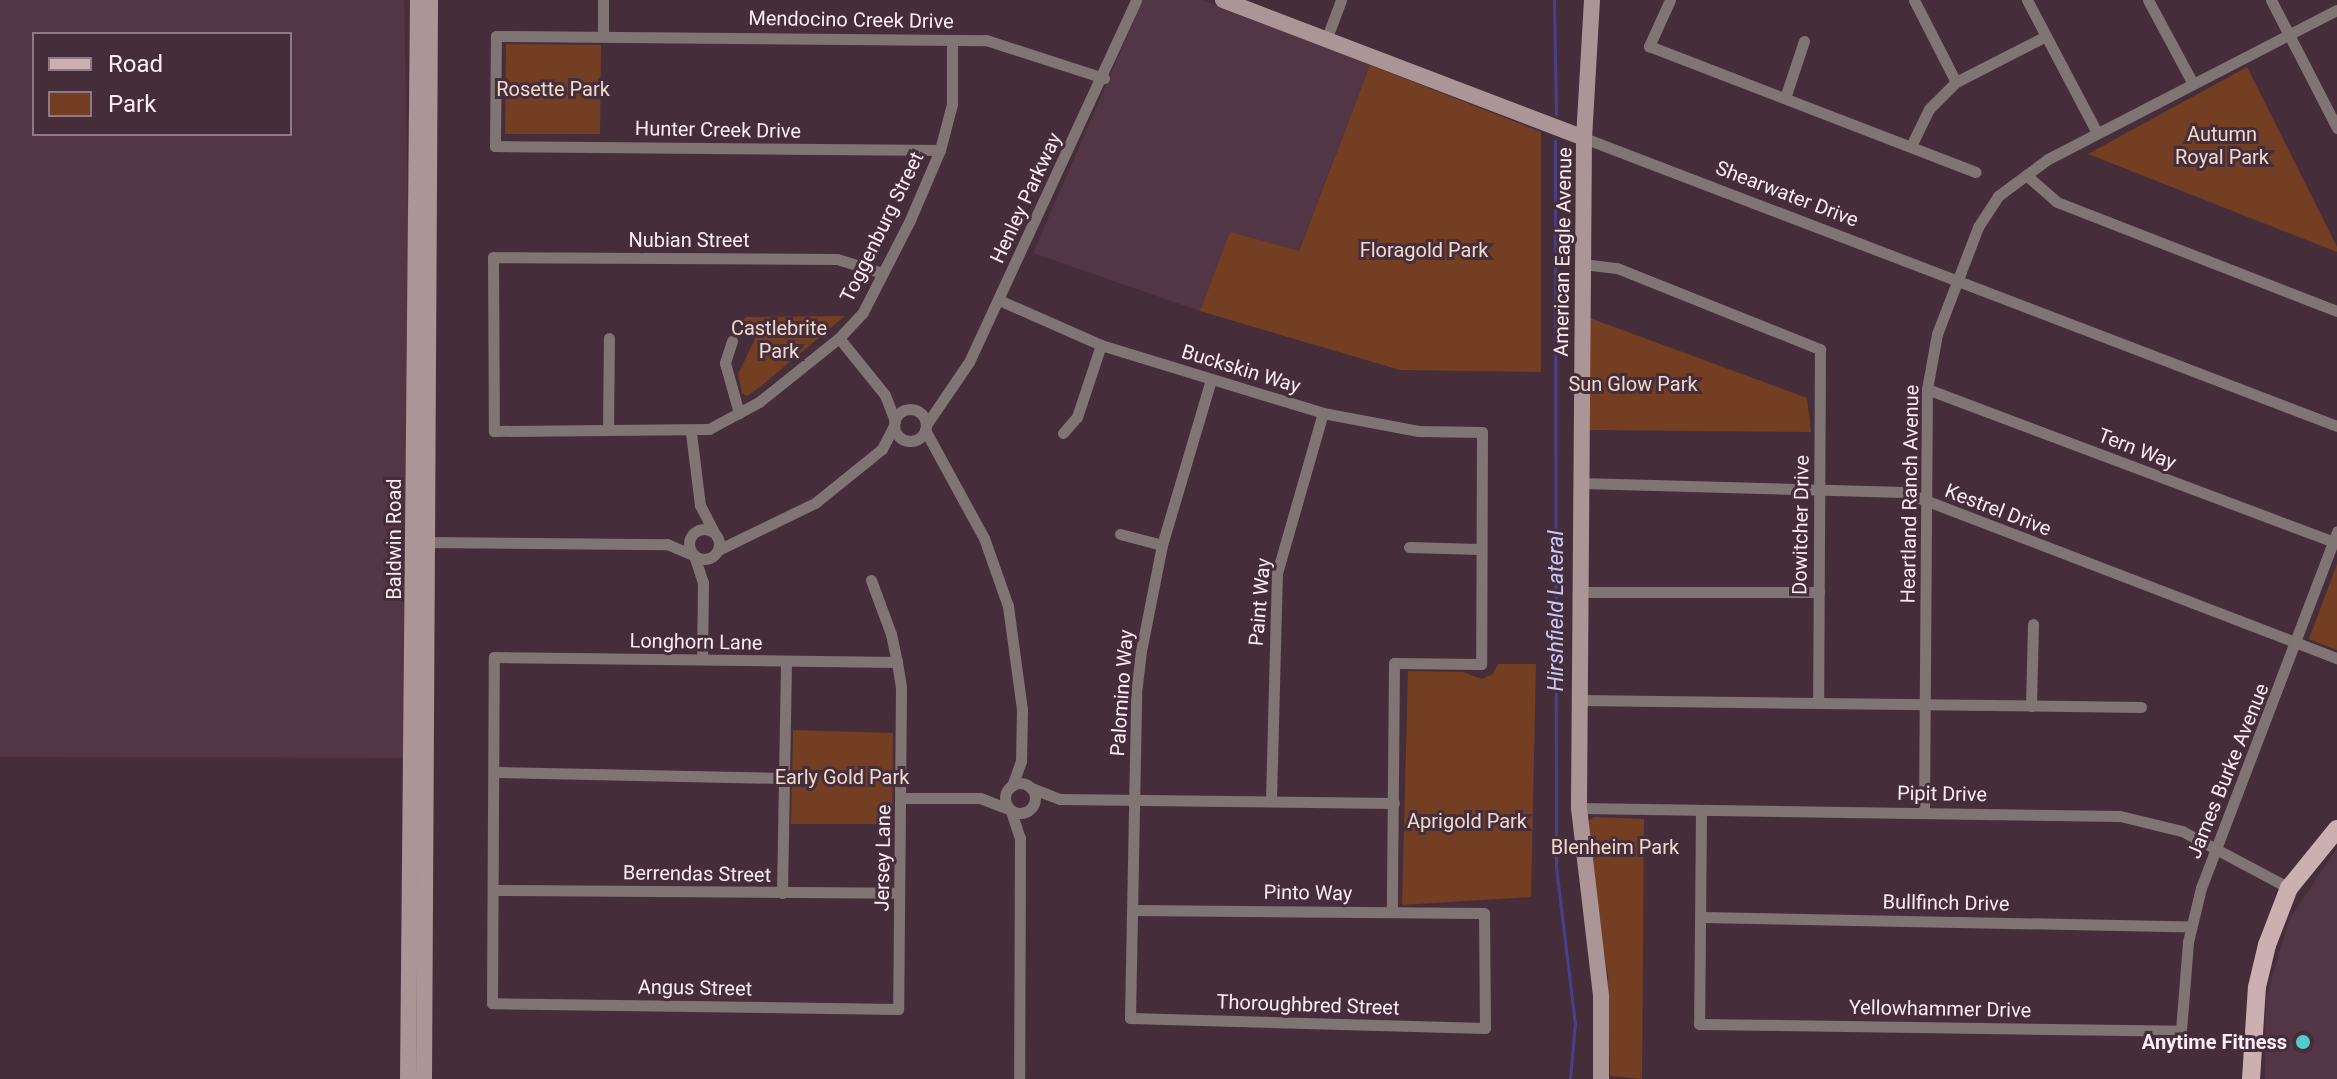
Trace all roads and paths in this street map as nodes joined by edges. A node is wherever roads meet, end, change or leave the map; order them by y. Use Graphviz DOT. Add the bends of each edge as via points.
graph roads {
  1 [pos="418,0"];
  2 [pos="430,0"];
  3 [pos="603,0"];
  4 [pos="1223,0"];
  5 [pos="1341,0"];
  6 [pos="1592,0"];
  7 [pos="1670,0"];
  8 [pos="1914,0"];
  9 [pos="2027,0"];
  10 [pos="2148,0"];
  11 [pos="2271,0"];
  12 [pos="1133,2"];
  13 [pos="2337,10"];
  14 [pos="603,35"];
  15 [pos="2289,35"];
  16 [pos="2046,36"];
  17 [pos="952,40"];
  18 [pos="1326,40"];
  19 [pos="1804,41"];
  20 [pos="1104,78"];
  21 [pos="1956,82"];
  22 [pos="2193,84"];
  23 [pos="1785,98"];
  24 [pos="2337,128"];
  25 [pos="2097,133"];
  26 [pos="1584,138"];
  27 [pos="495,146"];
  28 [pos="1911,146"];
  29 [pos="940,150"];
  30 [pos="1975,172"];
  31 [pos="2026,175"];
  32 [pos="1583,264"];
  33 [pos="882,273"];
  34 [pos="1956,280"];
  35 [pos="999,300"];
  36 [pos="2337,311"];
  37 [pos="609,338"];
  38 [pos="839,338"];
  39 [pos="732,341"];
  40 [pos="1101,345"];
  41 [pos="1211,380"];
  42 [pos="1927,389"];
  43 [pos="885,395"];
  44 [pos="941,399"];
  45 [pos="910,410"];
  46 [pos="739,413"];
  47 [pos="1323,413"];
  48 [pos="895,423"];
  49 [pos="2337,426"];
  50 [pos="926,427"];
  51 [pos="608,429"];
  52 [pos="494,431"];
  53 [pos="691,433"];
  54 [pos="1063,433"];
  55 [pos="910,441"];
  56 [pos="882,449"];
  57 [pos="936,457"];
  58 [pos="1581,483"];
  59 [pos="1820,488"];
  60 [pos="1926,502"];
  61 [pos="700,505"];
  62 [pos="693,532"];
  63 [pos="714,532"];
  64 [pos="1120,534"];
  65 [pos="2335,536"];
  66 [pos="740,537"];
  67 [pos="420,542"];
  68 [pos="667,544"];
  69 [pos="1162,545"];
  70 [pos="1409,547"];
  71 [pos="1479,549"];
  72 [pos="716,552"];
  73 [pos="693,555"];
  74 [pos="871,580"];
  75 [pos="703,582"];
  76 [pos="1580,592"];
  77 [pos="1819,592"];
  78 [pos="2033,624"];
  79 [pos="413,633"];
  80 [pos="2297,646"];
  81 [pos="2337,658"];
  82 [pos="702,659"];
  83 [pos="897,662"];
  84 [pos="786,663"];
  85 [pos="1580,700"];
  86 [pos="1818,701"];
  87 [pos="426,704"];
  88 [pos="1925,704"];
  89 [pos="2031,706"];
  90 [pos="2141,707"];
  91 [pos="1021,761"];
  92 [pos="495,772"];
  93 [pos="783,778"];
  94 [pos="1011,787"];
  95 [pos="1031,787"];
  96 [pos="902,798"];
  97 [pos="980,798"];
  98 [pos="1060,799"];
  99 [pos="1134,800"];
  100 [pos="1271,800"];
  101 [pos="1394,803"];
  102 [pos="1032,808"];
  103 [pos="1579,808"];
  104 [pos="1010,810"];
  105 [pos="1701,810"];
  106 [pos="1924,812"];
  107 [pos="2337,829"];
  108 [pos="1020,838"];
  109 [pos="2215,848"];
  110 [pos="2289,888"];
  111 [pos="495,890"];
  112 [pos="782,893"];
  113 [pos="899,893"];
  114 [pos="1133,910"];
  115 [pos="1392,912"];
  116 [pos="1701,917"];
  117 [pos="2191,926"];
  118 [pos="898,1009"];
  119 [pos="1130,1018"];
  120 [pos="1485,1028"];
  121 [pos="2181,1031"];
  122 [pos="408,1079"];
  123 [pos="424,1079"];
  124 [pos="1019,1079"];
  125 [pos="1601,1079"];
  126 [pos="2251,1079"];
  1 -- 67 [label="main road, Baldwin Road"];
  2 -- 67 [label="main road, Baldwin Road"];
  3 -- 14 [label="street"];
  4 -- 18 [label="main road, Shearwater Drive"];
  5 -- 18 [label="street"];
  6 -- 26 [label="main road, American Eagle Avenue"];
  7 -- 23 [label="street" via="1649,46"];
  8 -- 21 [label="street"];
  9 -- 16 [label="street"];
  10 -- 22 [label="street"];
  11 -- 15 [label="street"];
  12 -- 20 [label="street, Henley Parkway"];
  13 -- 15 [label="street, Heartland Ranch Avenue"];
  14 -- 17 [label="street, Mendocino Creek Drive"];
  14 -- 27 [label="street, Mendocino Creek Drive" via="496,36"];
  15 -- 22 [label="street, Heartland Ranch Avenue"];
  15 -- 24 [label="street"];
  16 -- 21 [label="street"];
  16 -- 25 [label="street"];
  17 -- 20 [label="street, Mendocino Creek Drive" via="1015,45"];
  17 -- 29 [label="street, Toggenburg Street" via="952,104"];
  18 -- 26 [label="main road, Shearwater Drive"];
  19 -- 23 [label="street"];
  20 -- 35 [label="street, Henley Parkway"];
  21 -- 28 [label="street" via="1929,109"];
  22 -- 25 [label="street, Heartland Ranch Avenue"];
  23 -- 28 [label="street"];
  25 -- 31 [label="street, Heartland Ranch Avenue"];
  26 -- 32 [label="main road, American Eagle Avenue"];
  26 -- 34 [label="street, Shearwater Drive"];
  27 -- 29 [label="street, Hunter Creek Drive"];
  28 -- 30 [label="street"];
  29 -- 33 [label="street, Toggenburg Street"];
  31 -- 34 [label="street, Heartland Ranch Avenue" via="1988,210"];
  31 -- 36 [label="street" via="2057,202"];
  32 -- 58 [label="main road, American Eagle Avenue"];
  32 -- 59 [label="street, Dowitcher Drive" via="1617,268 1820,349"];
  33 -- 38 [label="street, Toggenburg Street" via="863,312"];
  33 -- 52 [label="street, Nubian Street" via="837,259 493,257"];
  34 -- 42 [label="street, Heartland Ranch Avenue" via="1937,334"];
  34 -- 49 [label="street, Shearwater Drive"];
  35 -- 40 [label="street, Buckskin Way"];
  35 -- 44 [label="street, Henley Parkway" via="964,371"];
  37 -- 51 [label="street"];
  38 -- 43 [label="street"];
  38 -- 46 [label="street, Toggenburg Street"];
  39 -- 46 [label="street" via="725,363"];
  40 -- 41 [label="street, Buckskin Way"];
  40 -- 54 [label="street" via="1077,417"];
  41 -- 47 [label="street, Buckskin Way"];
  41 -- 69 [label="street, Palomino Way"];
  42 -- 60 [label="street, Heartland Ranch Avenue"];
  42 -- 65 [label="street, Tern Way"];
  43 -- 45 [label="street"];
  43 -- 48 [label="street"];
  44 -- 45 [label="street"];
  44 -- 50 [label="street, Henley Parkway"];
  45 -- 48 [label="street"];
  45 -- 50 [label="street"];
  46 -- 53 [label="street, Toggenburg Street"];
  47 -- 71 [label="street, Buckskin Way" via="1418,431 1482,432"];
  47 -- 100 [label="street, Paint Way" via="1277,573"];
  48 -- 55 [label="street"];
  48 -- 56 [label="street"];
  50 -- 55 [label="street, Henley Parkway"];
  50 -- 57 [label="street"];
  51 -- 52 [label="street, Toggenburg Street"];
  51 -- 53 [label="street, Toggenburg Street"];
  53 -- 61 [label="street"];
  55 -- 56 [label="street"];
  55 -- 57 [label="street"];
  56 -- 66 [label="street" via="803,510"];
  57 -- 91 [label="street" via="980,530 1008,606 1020,678"];
  58 -- 59 [label="street, Kestrel Drive"];
  58 -- 76 [label="main road, American Eagle Avenue"];
  59 -- 60 [label="street, Kestrel Drive" via="1889,489"];
  59 -- 77 [label="street, Dowitcher Drive"];
  60 -- 80 [label="street, Kestrel Drive"];
  60 -- 88 [label="street, Heartland Ranch Avenue"];
  61 -- 62 [label="street"];
  61 -- 63 [label="street"];
  62 -- 63 [label="street"];
  62 -- 68 [label="street"];
  62 -- 73 [label="street" via="688,546"];
  63 -- 66 [label="street"];
  63 -- 72 [label="street"];
  64 -- 69 [label="street"];
  65 -- 80 [label="street, James Burke Avenue"];
  66 -- 72 [label="street"];
  67 -- 68 [label="street"];
  67 -- 79 [label="main road, Baldwin Road"];
  67 -- 87 [label="main road, Baldwin Road"];
  68 -- 73 [label="street"];
  69 -- 99 [label="street, Palomino Way" via="1139,665"];
  70 -- 71 [label="street"];
  71 -- 101 [label="street" via="1481,664 1394,663"];
  72 -- 73 [label="street" via="707,559"];
  72 -- 75 [label="street"];
  73 -- 75 [label="street"];
  74 -- 83 [label="street, Jersey Lane"];
  75 -- 82 [label="street"];
  76 -- 77 [label="street"];
  76 -- 85 [label="main road, American Eagle Avenue"];
  77 -- 86 [label="street, Dowitcher Drive"];
  78 -- 89 [label="street"];
  79 -- 87 [label="main road" via="420,639"];
  79 -- 122 [label="main road, Baldwin Road"];
  80 -- 81 [label="street, Kestrel Drive"];
  80 -- 109 [label="street, James Burke Avenue"];
  82 -- 84 [label="street, Longhorn Lane"];
  82 -- 92 [label="street, Longhorn Lane" via="494,657"];
  83 -- 84 [label="street, Longhorn Lane"];
  83 -- 96 [label="street, Jersey Lane"];
  84 -- 93 [label="street"];
  85 -- 86 [label="street"];
  85 -- 103 [label="main road, American Eagle Avenue"];
  86 -- 88 [label="street"];
  87 -- 123 [label="main road, Baldwin Road"];
  88 -- 89 [label="street"];
  88 -- 106 [label="street, Heartland Ranch Avenue"];
  89 -- 90 [label="street"];
  91 -- 94 [label="street"];
  91 -- 95 [label="street"];
  92 -- 93 [label="street"];
  92 -- 111 [label="street"];
  93 -- 112 [label="street"];
  94 -- 95 [label="street"];
  94 -- 97 [label="street"];
  94 -- 104 [label="street" via="1005,798"];
  95 -- 98 [label="street"];
  95 -- 102 [label="street"];
  96 -- 97 [label="street"];
  96 -- 113 [label="street, Jersey Lane"];
  97 -- 104 [label="street"];
  98 -- 99 [label="street"];
  98 -- 102 [label="street"];
  99 -- 100 [label="street"];
  99 -- 114 [label="street, Palomino Way"];
  100 -- 101 [label="street"];
  101 -- 115 [label="street"];
  102 -- 104 [label="street"];
  102 -- 108 [label="street"];
  103 -- 105 [label="street, Pipit Drive"];
  103 -- 125 [label="main road, American Eagle Avenue" via="1601,996"];
  104 -- 108 [label="street"];
  105 -- 106 [label="street, Pipit Drive"];
  105 -- 116 [label="street"];
  106 -- 109 [label="street, Pipit Drive" via="2120,816 2182,831"];
  107 -- 110 [label="main road"];
  108 -- 124 [label="street"];
  109 -- 110 [label="street, Pipit Drive"];
  109 -- 117 [label="street, James Burke Avenue"];
  110 -- 126 [label="main road" via="2257,987"];
  111 -- 112 [label="street, Berrendas Street"];
  111 -- 118 [label="street, Angus Street" via="492,1003"];
  112 -- 113 [label="street, Berrendas Street"];
  113 -- 118 [label="street, Jersey Lane"];
  114 -- 115 [label="street, Pinto Way"];
  114 -- 119 [label="street, Palomino Way"];
  115 -- 120 [label="street, Pinto Way" via="1484,913"];
  116 -- 117 [label="street, Bullfinch Drive"];
  116 -- 121 [label="street, Yellowhammer Drive" via="1699,1024"];
  117 -- 121 [label="street, James Burke Avenue"];
  119 -- 120 [label="street, Thoroughbred Street"];
}
